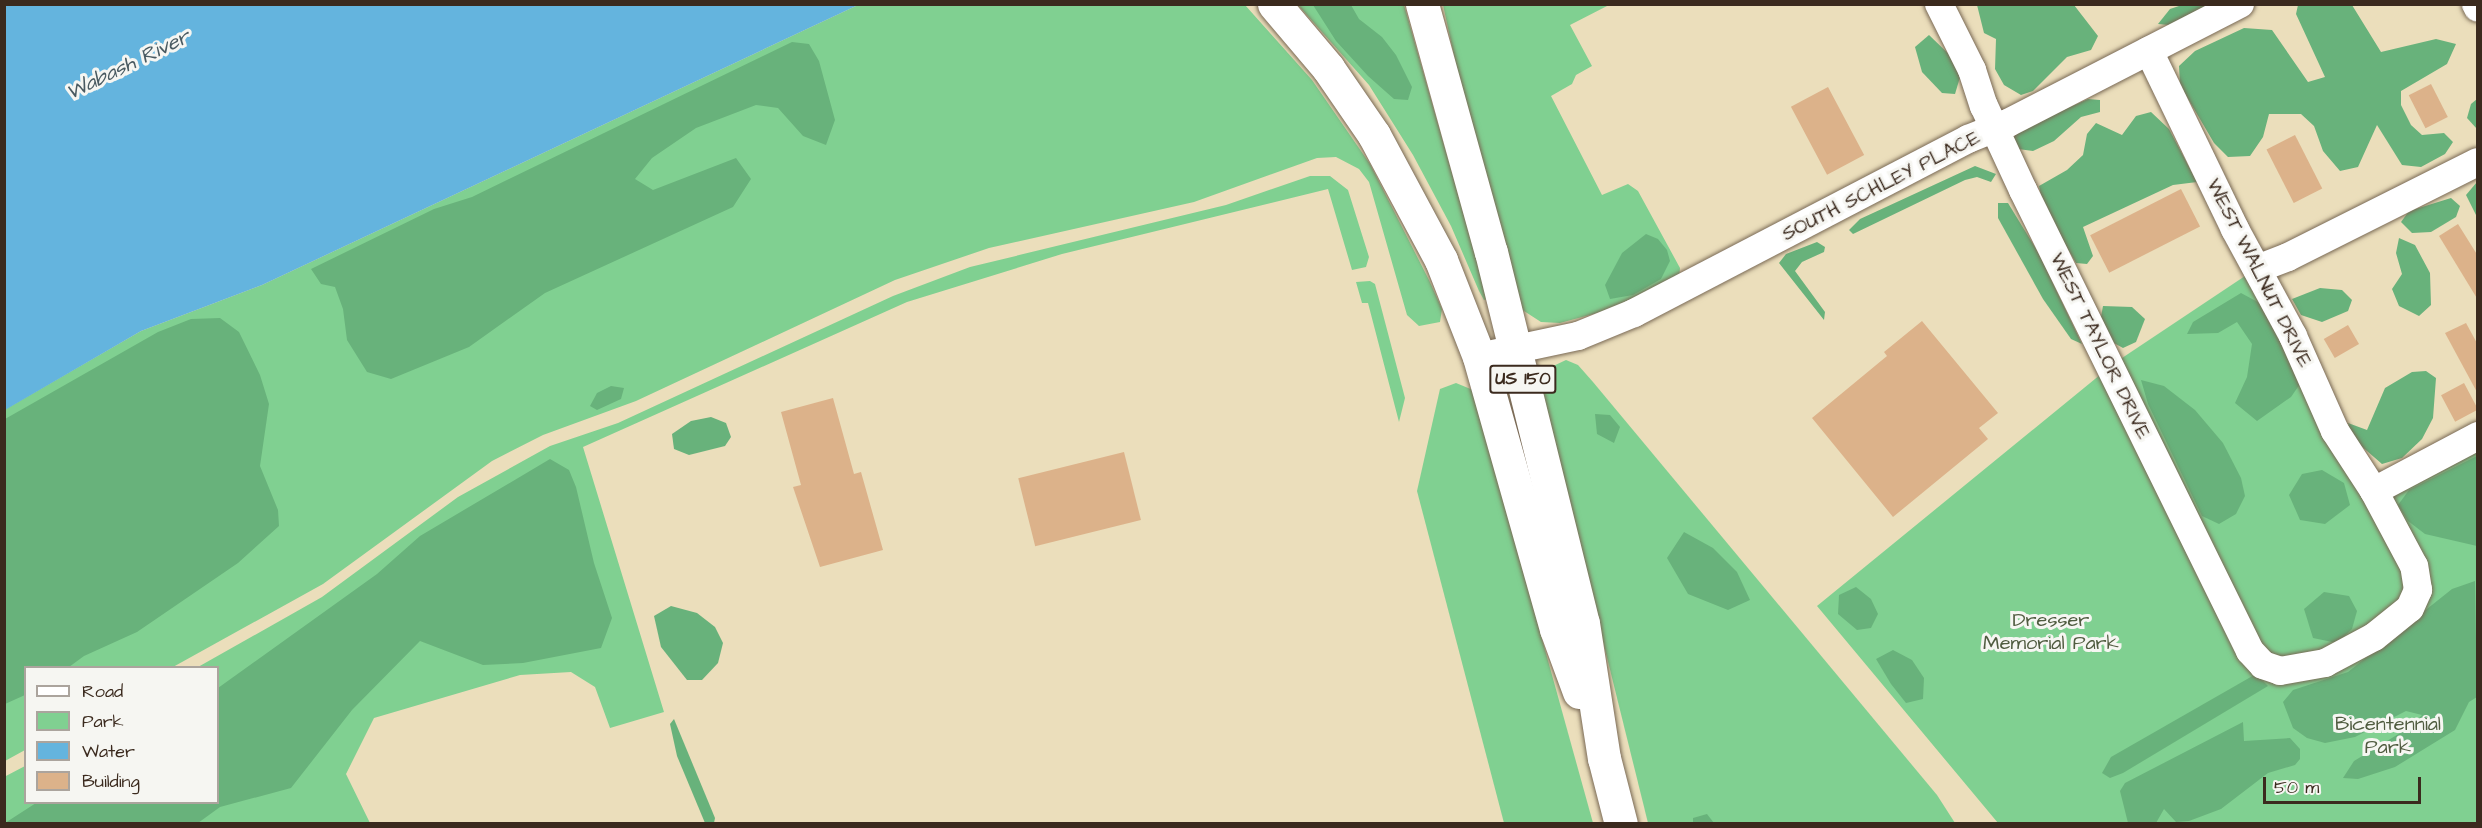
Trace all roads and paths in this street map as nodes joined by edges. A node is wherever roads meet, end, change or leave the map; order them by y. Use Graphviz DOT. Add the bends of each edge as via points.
graph roads {
  1 [pos="1274,4"];
  2 [pos="1422,4"];
  3 [pos="1939,4"];
  4 [pos="2240,4"];
  5 [pos="2150,51"];
  6 [pos="1994,128"];
  7 [pos="2478,162"];
  8 [pos="2257,269"];
  9 [pos="1516,349"];
  10 [pos="1479,357"];
  11 [pos="2478,436"];
  12 [pos="2374,491"];
  13 [pos="2280,671"];
  14 [pos="1604,758"];
  15 [pos="1621,824"];
  1 -- 10 [label="main road, US 150" via="1334,76 1395,170 1441,260"];
  2 -- 9 [label="main road, US 150"];
  3 -- 6 [label="street, WEST TAYLOR DRIVE" via="1972,70"];
  4 -- 5 [label="street, SOUTH SCHLEY PLACE"];
  5 -- 6 [label="street, SOUTH SCHLEY PLACE"];
  5 -- 8 [label="street, WEST WALNUT DRIVE"];
  6 -- 9 [label="street, SOUTH SCHLEY PLACE" via="1596,331"];
  6 -- 13 [label="street, WEST TAYLOR DRIVE" via="2250,651 2263,665"];
  7 -- 8 [label="street"];
  8 -- 12 [label="street, WEST WALNUT DRIVE" via="2293,336 2335,431"];
  9 -- 10 [label="street, SOUTH SCHLEY PLACE"];
  9 -- 14 [label="main road, US 150" via="1583,623"];
  10 -- 14 [label="main road, US 150" via="1556,629"];
  11 -- 12 [label="street"];
  12 -- 13 [label="street, WEST WALNUT DRIVE" via="2414,566 2418,590 2410,608 2348,652 2325,663"];
  14 -- 15 [label="main road, US 150"];
}
